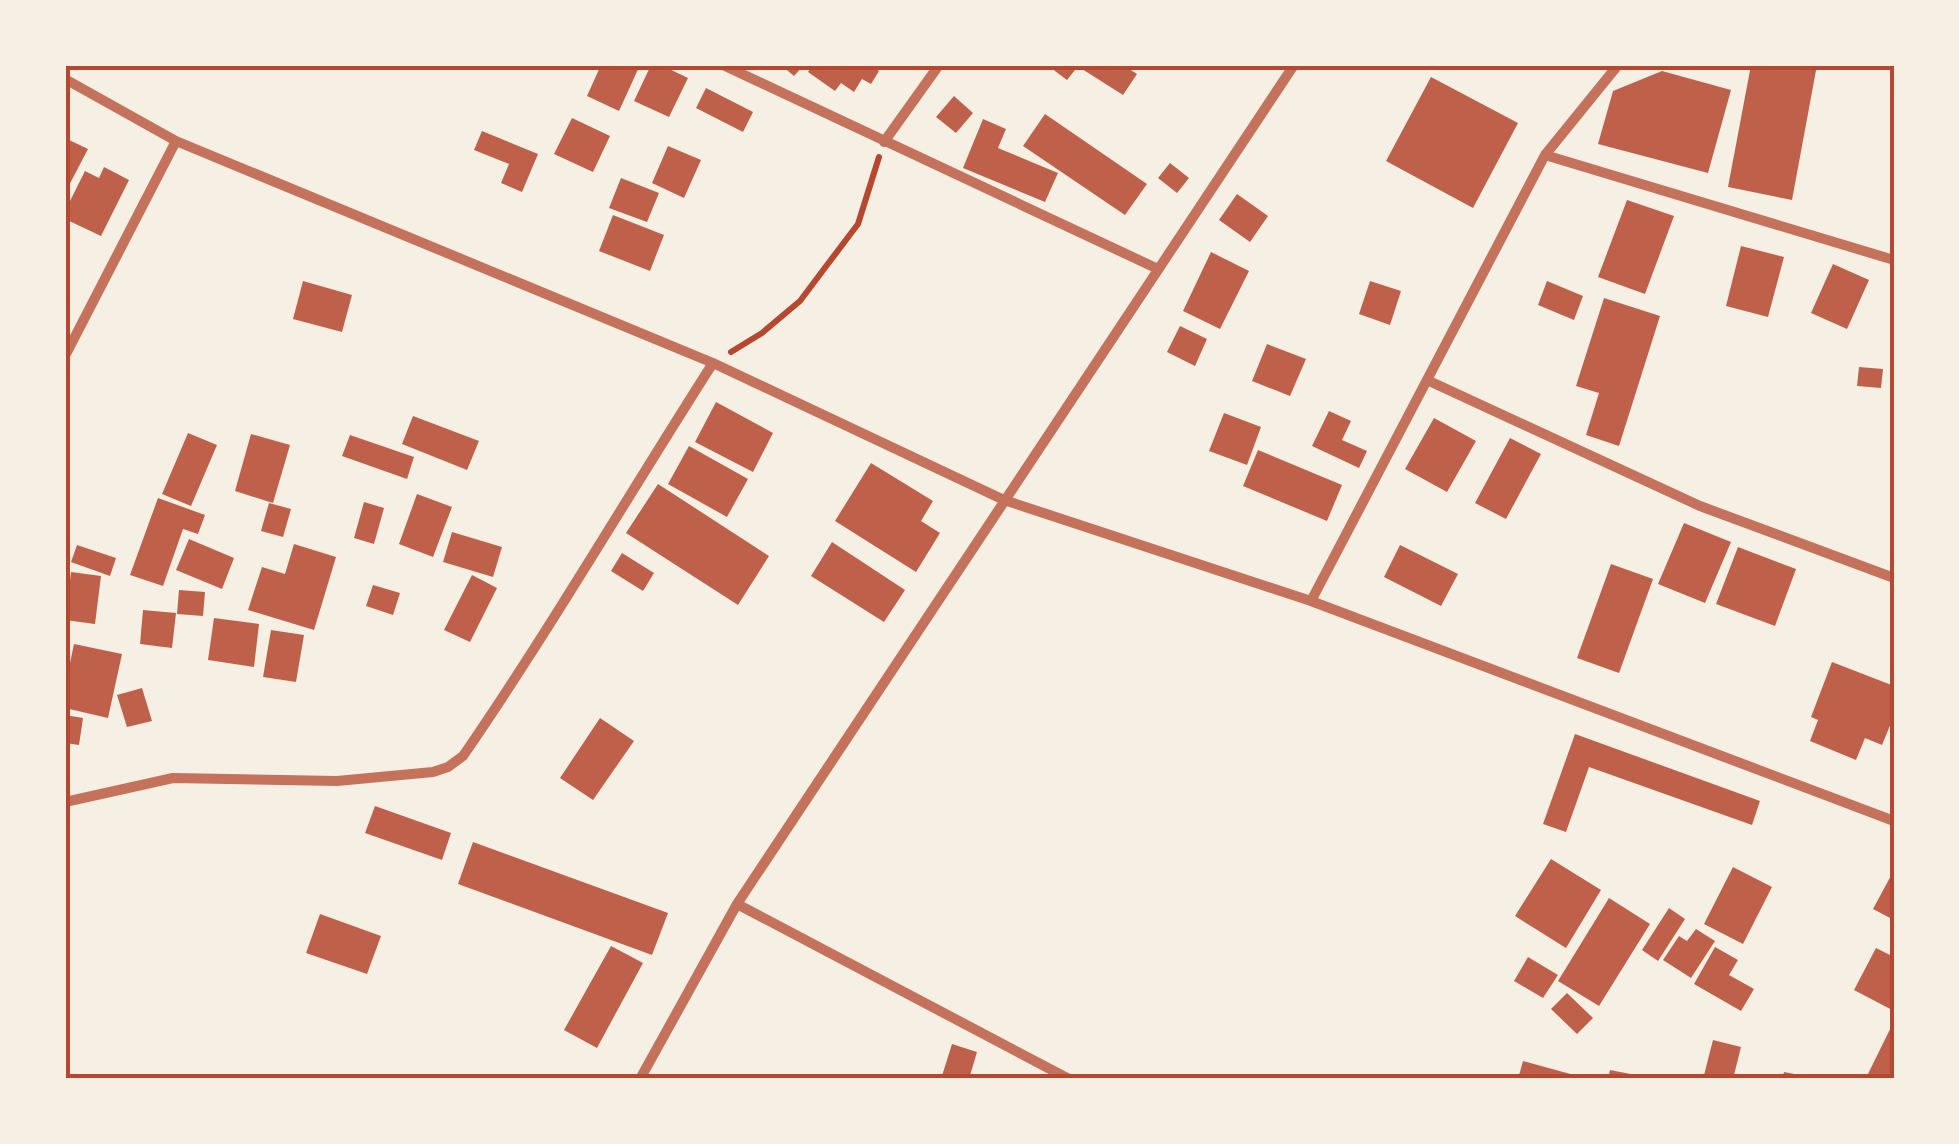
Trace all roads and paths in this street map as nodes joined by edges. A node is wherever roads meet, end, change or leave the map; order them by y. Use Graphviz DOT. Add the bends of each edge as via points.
graph roads {
  1 [pos="723,65"];
  2 [pos="939,65"];
  3 [pos="1294,65"];
  4 [pos="1618,65"];
  5 [pos="65,79"];
  6 [pos="176,140"];
  7 [pos="884,142"];
  8 [pos="1546,155"];
  9 [pos="1894,260"];
  10 [pos="1158,268"];
  11 [pos="65,356"];
  12 [pos="712,363"];
  13 [pos="1427,380"];
  14 [pos="1004,500"];
  15 [pos="1894,578"];
  16 [pos="1311,601"];
  17 [pos="65,802"];
  18 [pos="1894,821"];
  19 [pos="737,904"];
  20 [pos="640,1079"];
  21 [pos="1069,1079"];
  1 -- 7 [label="street"];
  2 -- 7 [label="street"];
  3 -- 10 [label="street"];
  4 -- 8 [label="street"];
  5 -- 6 [label="street"];
  6 -- 11 [label="street"];
  6 -- 12 [label="street"];
  7 -- 10 [label="street"];
  7 -- 12 [label="path" via="858,224 800,300"];
  8 -- 9 [label="street"];
  8 -- 13 [label="street"];
  10 -- 14 [label="street"];
  12 -- 14 [label="street"];
  12 -- 17 [label="street" via="534,652 463,756 448,767 337,781 173,778"];
  13 -- 15 [label="street" via="1700,506"];
  13 -- 16 [label="street"];
  14 -- 16 [label="street"];
  14 -- 19 [label="street"];
  16 -- 18 [label="street"];
  19 -- 20 [label="street"];
  19 -- 21 [label="street"];
}
